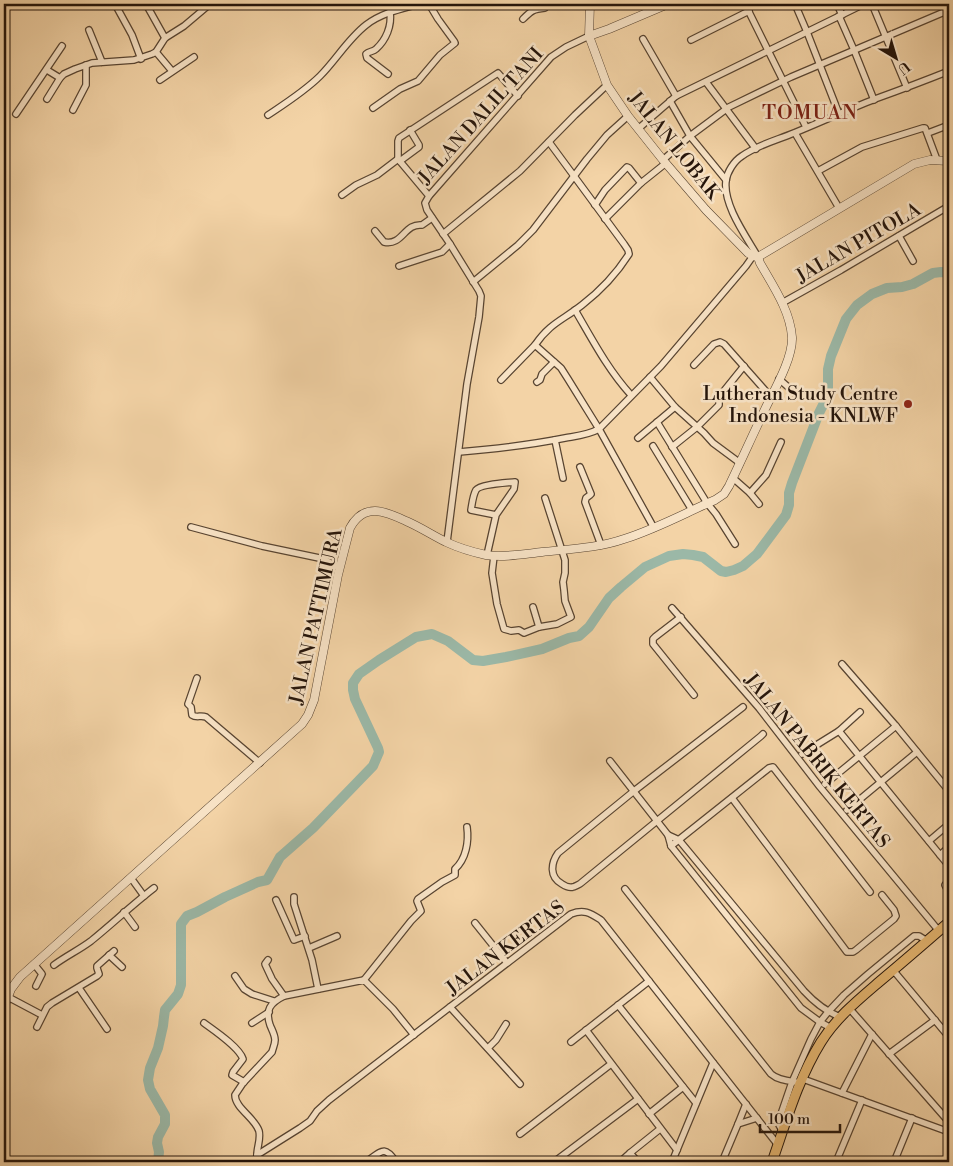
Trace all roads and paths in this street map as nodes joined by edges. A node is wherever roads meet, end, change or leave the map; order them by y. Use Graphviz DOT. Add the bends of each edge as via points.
graph roads {
  1 [pos="115,4"];
  2 [pos="146,4"];
  3 [pos="210,4"];
  4 [pos="419,4"];
  5 [pos="429,4"];
  6 [pos="548,4"];
  7 [pos="590,4"];
  8 [pos="668,4"];
  9 [pos="745,4"];
  10 [pos="795,4"];
  11 [pos="837,4"];
  12 [pos="864,4"];
  13 [pos="872,4"];
  14 [pos="949,10"];
  15 [pos="390,12"];
  16 [pos="749,12"];
  17 [pos="840,15"];
  18 [pos="523,19"];
  19 [pos="89,30"];
  20 [pos="807,32"];
  21 [pos="589,36"];
  22 [pos="886,37"];
  23 [pos="165,38"];
  24 [pos="643,39"];
  25 [pos="691,40"];
  26 [pos="62,46"];
  27 [pos="854,50"];
  28 [pos="768,51"];
  29 [pos="156,52"];
  30 [pos="194,57"];
  31 [pos="141,59"];
  32 [pos="102,62"];
  33 [pos="86,65"];
  34 [pos="820,65"];
  35 [pos="47,70"];
  36 [pos="172,71"];
  37 [pos="949,71"];
  38 [pos="388,74"];
  39 [pos="60,78"];
  40 [pos="160,80"];
  41 [pos="783,81"];
  42 [pos="706,82"];
  43 [pos="608,85"];
  44 [pos="907,88"];
  45 [pos="518,96"];
  46 [pos="676,96"];
  47 [pos="47,98"];
  48 [pos="874,100"];
  49 [pos="670,102"];
  50 [pos="373,108"];
  51 [pos="726,109"];
  52 [pos="73,110"];
  53 [pos="16,114"];
  54 [pos="839,114"];
  55 [pos="268,115"];
  56 [pos="628,116"];
  57 [pos="949,125"];
  58 [pos="806,127"];
  59 [pos="638,129"];
  60 [pos="410,130"];
  61 [pos="795,132"];
  62 [pos="928,133"];
  63 [pos="690,136"];
  64 [pos="549,142"];
  65 [pos="756,149"];
  66 [pos="399,160"];
  67 [pos="937,160"];
  68 [pos="949,161"];
  69 [pos="664,162"];
  70 [pos="818,171"];
  71 [pos="574,176"];
  72 [pos="726,180"];
  73 [pos="641,183"];
  74 [pos="342,195"];
  75 [pos="429,196"];
  76 [pos="595,205"];
  77 [pos="949,206"];
  78 [pos="839,208"];
  79 [pos="432,218"];
  80 [pos="605,219"];
  81 [pos="375,231"];
  82 [pos="443,234"];
  83 [pos="899,236"];
  84 [pos="949,238"];
  85 [pos="450,244"];
  86 [pos="949,244"];
  87 [pos="755,256"];
  88 [pos="913,261"];
  89 [pos="399,266"];
  90 [pos="473,282"];
  91 [pos="782,303"];
  92 [pos="575,310"];
  93 [pos="535,344"];
  94 [pos="554,362"];
  95 [pos="694,365"];
  96 [pos="744,366"];
  97 [pos="650,377"];
  98 [pos="779,379"];
  99 [pos="501,380"];
  100 [pos="537,382"];
  101 [pos="796,394"];
  102 [pos="631,395"];
  103 [pos="771,397"];
  104 [pos="675,407"];
  105 [pos="657,422"];
  106 [pos="697,427"];
  107 [pos="599,429"];
  108 [pos="638,438"];
  109 [pos="556,440"];
  110 [pos="781,442"];
  111 [pos="653,446"];
  112 [pos="672,447"];
  113 [pos="459,452"];
  114 [pos="740,463"];
  115 [pos="580,467"];
  116 [pos="563,478"];
  117 [pos="733,478"];
  118 [pos="750,493"];
  119 [pos="545,498"];
  120 [pos="707,503"];
  121 [pos="759,504"];
  122 [pos="692,510"];
  123 [pos="496,514"];
  124 [pos="191,526"];
  125 [pos="654,528"];
  126 [pos="446,542"];
  127 [pos="735,544"];
  128 [pos="601,545"];
  129 [pos="561,550"];
  130 [pos="491,555"];
  131 [pos="340,566"];
  132 [pos="533,607"];
  133 [pos="672,608"];
  134 [pos="681,617"];
  135 [pos="539,627"];
  136 [pos="842,664"];
  137 [pos="197,678"];
  138 [pos="694,695"];
  139 [pos="744,707"];
  140 [pos="860,712"];
  141 [pos="896,726"];
  142 [pos="839,731"];
  143 [pos="762,734"];
  144 [pos="917,752"];
  145 [pos="802,754"];
  146 [pos="860,756"];
  147 [pos="610,761"];
  148 [pos="260,763"];
  149 [pos="881,782"];
  150 [pos="825,784"];
  151 [pos="633,790"];
  152 [pos="949,792"];
  153 [pos="732,798"];
  154 [pos="846,810"];
  155 [pos="657,820"];
  156 [pos="949,824"];
  157 [pos="467,827"];
  158 [pos="668,835"];
  159 [pos="680,840"];
  160 [pos="929,841"];
  161 [pos="671,846"];
  162 [pos="949,848"];
  163 [pos="940,855"];
  164 [pos="949,866"];
  165 [pos="131,878"];
  166 [pos="949,880"];
  167 [pos="154,888"];
  168 [pos="625,889"];
  169 [pos="870,892"];
  170 [pos="949,893"];
  171 [pos="882,895"];
  172 [pos="144,896"];
  173 [pos="294,897"];
  174 [pos="276,900"];
  175 [pos="124,912"];
  176 [pos="949,922"];
  177 [pos="475,923"];
  178 [pos="749,924"];
  179 [pos="135,927"];
  180 [pos="739,931"];
  181 [pos="939,931"];
  182 [pos="305,936"];
  183 [pos="337,936"];
  184 [pos="927,942"];
  185 [pos="309,948"];
  186 [pos="268,960"];
  187 [pos="507,963"];
  188 [pos="34,964"];
  189 [pos="54,965"];
  190 [pos="122,967"];
  191 [pos="893,970"];
  192 [pos="235,976"];
  193 [pos="364,980"];
  194 [pos="649,981"];
  195 [pos="36,986"];
  196 [pos="79,988"];
  197 [pos="318,989"];
  198 [pos="284,996"];
  199 [pos="8,997"];
  200 [pos="274,1001"];
  201 [pos="618,1006"];
  202 [pos="4,1007"];
  203 [pos="450,1007"];
  204 [pos="849,1008"];
  205 [pos="269,1012"];
  206 [pos="828,1012"];
  207 [pos="42,1015"];
  208 [pos="840,1017"];
  209 [pos="935,1020"];
  210 [pos="820,1022"];
  211 [pos="204,1023"];
  212 [pos="216,1023"];
  213 [pos="252,1023"];
  214 [pos="506,1024"];
  215 [pos="37,1027"];
  216 [pos="211,1028"];
  217 [pos="831,1028"];
  218 [pos="107,1029"];
  219 [pos="586,1030"];
  220 [pos="872,1034"];
  221 [pos="414,1035"];
  222 [pos="949,1037"];
  223 [pos="571,1042"];
  224 [pos="488,1048"];
  225 [pos="890,1054"];
  226 [pos="713,1063"];
  227 [pos="611,1064"];
  228 [pos="799,1081"];
  229 [pos="244,1082"];
  230 [pos="520,1084"];
  231 [pos="683,1087"];
  232 [pos="842,1093"];
  233 [pos="638,1099"];
  234 [pos="862,1100"];
  235 [pos="696,1103"];
  236 [pos="746,1104"];
  237 [pos="649,1114"];
  238 [pos="757,1118"];
  239 [pos="912,1118"];
  240 [pos="949,1122"];
  241 [pos="738,1124"];
  242 [pos="660,1129"];
  243 [pos="949,1132"];
  244 [pos="520,1134"];
  245 [pos="778,1145"];
  246 [pos="677,1150"];
  247 [pos="630,1153"];
  248 [pos="257,1155"];
  249 [pos="256,1162"];
  250 [pos="366,1162"];
  251 [pos="396,1162"];
  252 [pos="554,1162"];
  253 [pos="620,1162"];
  254 [pos="638,1162"];
  255 [pos="672,1162"];
  256 [pos="722,1162"];
  257 [pos="772,1162"];
  258 [pos="836,1162"];
  259 [pos="894,1162"];
  1 -- 31 [label="street"];
  2 -- 23 [label="street"];
  3 -- 23 [label="street"];
  4 -- 15 [label="street"];
  5 -- 50 [label="street" via="455,43 418,81"];
  6 -- 18 [label="street" via="544,8 535,8"];
  7 -- 21 [label="street"];
  8 -- 21 [label="street, JALAN DALIL TANI"];
  9 -- 16 [label="street"];
  10 -- 20 [label="street"];
  11 -- 17 [label="street"];
  12 -- 17 [label="street"];
  13 -- 22 [label="street"];
  14 -- 22 [label="street"];
  15 -- 38 [label="street" via="386,37 375,50 366,54"];
  15 -- 55 [label="street" via="367,24 322,75"];
  16 -- 25 [label="street"];
  16 -- 28 [label="street"];
  17 -- 20 [label="street"];
  17 -- 27 [label="street"];
  19 -- 32 [label="street"];
  20 -- 28 [label="street"];
  20 -- 34 [label="street"];
  21 -- 43 [label="street, JALAN LOBAK"];
  21 -- 45 [label="street, JALAN DALIL TANI" via="551,57"];
  22 -- 27 [label="street"];
  22 -- 44 [label="street"];
  23 -- 29 [label="street"];
  24 -- 46 [label="street"];
  26 -- 35 [label="street"];
  27 -- 34 [label="street"];
  27 -- 48 [label="street"];
  28 -- 41 [label="street"];
  28 -- 42 [label="street"];
  29 -- 31 [label="street"];
  29 -- 36 [label="street"];
  30 -- 36 [label="street"];
  31 -- 32 [label="street"];
  32 -- 33 [label="street"];
  33 -- 39 [label="street"];
  33 -- 52 [label="street" via="86,85"];
  34 -- 41 [label="street"];
  34 -- 54 [label="street"];
  35 -- 39 [label="street"];
  35 -- 53 [label="street"];
  36 -- 40 [label="street"];
  37 -- 44 [label="street"];
  39 -- 47 [label="street"];
  41 -- 51 [label="street"];
  41 -- 58 [label="street"];
  42 -- 46 [label="street"];
  42 -- 51 [label="street"];
  43 -- 56 [label="street, JALAN LOBAK"];
  43 -- 64 [label="street"];
  44 -- 48 [label="street"];
  45 -- 60 [label="street" via="498,73"];
  45 -- 75 [label="street, JALAN DALIL TANI"];
  46 -- 49 [label="street"];
  48 -- 54 [label="street"];
  49 -- 59 [label="street"];
  49 -- 63 [label="street"];
  51 -- 63 [label="street"];
  51 -- 65 [label="street"];
  54 -- 58 [label="street"];
  56 -- 59 [label="street, JALAN LOBAK"];
  56 -- 71 [label="street" via="607,135"];
  57 -- 62 [label="street"];
  58 -- 61 [label="street"];
  59 -- 69 [label="street, JALAN LOBAK"];
  60 -- 66 [label="street" via="398,139"];
  60 -- 66 [label="street" via="419,147"];
  61 -- 65 [label="street"];
  61 -- 70 [label="street"];
  62 -- 67 [label="street"];
  62 -- 70 [label="street" via="923,128 862,148"];
  63 -- 69 [label="street"];
  63 -- 72 [label="street"];
  64 -- 71 [label="street"];
  64 -- 82 [label="street" via="520,171"];
  65 -- 72 [label="street" via="736,162"];
  66 -- 74 [label="street"];
  66 -- 75 [label="street"];
  67 -- 68 [label="street"];
  67 -- 78 [label="street" via="914,164"];
  69 -- 73 [label="street"];
  69 -- 87 [label="street, JALAN LOBAK" via="706,210 748,253"];
  70 -- 78 [label="street"];
  71 -- 76 [label="street"];
  71 -- 90 [label="street" via="533,230"];
  72 -- 87 [label="street, JALAN PATTIMURA" via="729,206"];
  73 -- 76 [label="street" via="626,168"];
  73 -- 80 [label="street"];
  75 -- 79 [label="street, JALAN DALIL TANI" via="425,206"];
  76 -- 80 [label="street"];
  77 -- 83 [label="street, JALAN PITOLA"];
  78 -- 87 [label="street"];
  79 -- 81 [label="street" via="422,225 416,224 392,243 386,244"];
  79 -- 82 [label="street, JALAN DALIL TANI"];
  80 -- 92 [label="street" via="628,254 601,288"];
  82 -- 85 [label="street, JALAN DALIL TANI"];
  83 -- 88 [label="street"];
  83 -- 91 [label="street, JALAN PITOLA"];
  84 -- 86 [label="street"];
  85 -- 89 [label="street" via="442,252"];
  85 -- 90 [label="street, JALAN DALIL TANI"];
  87 -- 91 [label="street, JALAN PATTIMURA"];
  87 -- 97 [label="street"];
  90 -- 113 [label="street, JALAN DALIL TANI" via="480,291 481,300"];
  91 -- 98 [label="street, JALAN PATTIMURA" via="792,346"];
  92 -- 93 [label="street" via="548,328"];
  92 -- 102 [label="street" via="604,359"];
  93 -- 94 [label="street"];
  93 -- 99 [label="street"];
  94 -- 100 [label="street"];
  94 -- 107 [label="street"];
  95 -- 96 [label="street" via="720,342"];
  96 -- 103 [label="street"];
  96 -- 106 [label="street" via="718,398 718,406"];
  97 -- 102 [label="street"];
  97 -- 104 [label="street"];
  98 -- 101 [label="street"];
  98 -- 103 [label="street, JALAN PATTIMURA"];
  102 -- 107 [label="street"];
  103 -- 114 [label="street, JALAN PATTIMURA"];
  104 -- 105 [label="street"];
  104 -- 106 [label="street"];
  105 -- 108 [label="street"];
  105 -- 112 [label="street"];
  106 -- 112 [label="street"];
  106 -- 114 [label="street"];
  107 -- 109 [label="street"];
  107 -- 125 [label="street"];
  109 -- 113 [label="street"];
  109 -- 116 [label="street"];
  110 -- 118 [label="street" via="766,475"];
  111 -- 122 [label="street"];
  112 -- 120 [label="street"];
  113 -- 126 [label="street, JALAN DALIL TANI"];
  114 -- 117 [label="street, JALAN PATTIMURA"];
  115 -- 128 [label="street" via="591,494 585,502"];
  117 -- 118 [label="street"];
  117 -- 120 [label="street, JALAN PATTIMURA" via="724,494"];
  118 -- 121 [label="street"];
  119 -- 129 [label="street"];
  120 -- 122 [label="street, JALAN PATTIMURA"];
  120 -- 127 [label="street"];
  122 -- 125 [label="street, JALAN PATTIMURA"];
  123 -- 123 [label="street" via="514,489 515,482 482,486 476,490 471,510"];
  123 -- 130 [label="street"];
  124 -- 131 [label="street" via="324,559"];
  125 -- 128 [label="street, JALAN PATTIMURA"];
  126 -- 130 [label="street, JALAN PATTIMURA"];
  126 -- 131 [label="street, JALAN PATTIMURA" via="387,512 367,512 350,528"];
  128 -- 129 [label="street, JALAN PATTIMURA"];
  129 -- 130 [label="street, JALAN PATTIMURA"];
  129 -- 135 [label="street" via="564,590 571,617"];
  130 -- 135 [label="street" via="497,604 504,629 524,633"];
  131 -- 148 [label="street, JALAN PATTIMURA" via="314,700 308,715 295,732"];
  132 -- 135 [label="street"];
  133 -- 134 [label="street, JALAN PABRIK KERTAS"];
  134 -- 138 [label="street" via="655,637 653,644"];
  134 -- 181 [label="street, JALAN PABRIK KERTAS"];
  136 -- 141 [label="street"];
  137 -- 148 [label="street" via="188,704 193,716 206,717"];
  139 -- 151 [label="street"];
  140 -- 142 [label="street"];
  141 -- 144 [label="street"];
  141 -- 146 [label="street"];
  142 -- 145 [label="street"];
  142 -- 146 [label="street"];
  143 -- 155 [label="street"];
  144 -- 149 [label="street"];
  144 -- 152 [label="street"];
  146 -- 149 [label="street"];
  146 -- 150 [label="street"];
  147 -- 151 [label="street"];
  148 -- 165 [label="street, JALAN PATTIMURA"];
  149 -- 154 [label="street"];
  149 -- 160 [label="street"];
  151 -- 155 [label="street"];
  151 -- 155 [label="street" via="558,852 552,867 556,879 567,887 574,887"];
  153 -- 159 [label="street"];
  153 -- 169 [label="street" via="773,767"];
  153 -- 171 [label="street" via="847,952 856,950 896,916"];
  155 -- 158 [label="street"];
  156 -- 160 [label="street"];
  157 -- 193 [label="street" via="466,847 455,872 417,901 421,910"];
  158 -- 159 [label="street"];
  158 -- 161 [label="street"];
  159 -- 161 [label="street"];
  159 -- 178 [label="street"];
  160 -- 163 [label="street"];
  161 -- 180 [label="street"];
  162 -- 163 [label="street"];
  163 -- 164 [label="street"];
  165 -- 172 [label="street"];
  165 -- 188 [label="street, JALAN PATTIMURA"];
  166 -- 170 [label="street" via="945,885"];
  167 -- 172 [label="street"];
  168 -- 228 [label="street" via="771,1074 775,1078"];
  172 -- 175 [label="street"];
  173 -- 182 [label="street"];
  174 -- 182 [label="street" via="294,940"];
  175 -- 179 [label="street"];
  175 -- 189 [label="street" via="89,942"];
  176 -- 181 [label="main road"];
  177 -- 187 [label="street"];
  178 -- 180 [label="street"];
  178 -- 206 [label="street" via="812,1000"];
  180 -- 210 [label="street" via="801,1008"];
  181 -- 184 [label="main road"];
  182 -- 185 [label="street"];
  183 -- 185 [label="street"];
  184 -- 191 [label="main road"];
  184 -- 206 [label="street" via="914,936"];
  185 -- 197 [label="street"];
  186 -- 198 [label="street" via="266,964 272,979"];
  187 -- 194 [label="street, JALAN KERTAS" via="579,911 601,920"];
  187 -- 203 [label="street, JALAN KERTAS"];
  188 -- 195 [label="street" via="42,974"];
  188 -- 199 [label="street, JALAN PATTIMURA" via="15,983"];
  190 -- 196 [label="street" via="112,953 97,966 98,975"];
  191 -- 204 [label="main road"];
  191 -- 209 [label="street"];
  192 -- 200 [label="street" via="244,989"];
  193 -- 197 [label="street"];
  193 -- 221 [label="street"];
  194 -- 201 [label="street"];
  194 -- 226 [label="street, JALAN KERTAS"];
  196 -- 207 [label="street" via="52,1003"];
  196 -- 218 [label="street"];
  197 -- 198 [label="street"];
  198 -- 200 [label="street"];
  199 -- 202 [label="street, JALAN PATTIMURA"];
  199 -- 207 [label="street"];
  200 -- 205 [label="street"];
  201 -- 219 [label="street"];
  201 -- 231 [label="street"];
  203 -- 221 [label="street, JALAN KERTAS"];
  203 -- 224 [label="street"];
  204 -- 208 [label="main road"];
  204 -- 220 [label="street"];
  205 -- 213 [label="street"];
  205 -- 229 [label="street" via="275,1041 272,1052"];
  206 -- 208 [label="street"];
  206 -- 210 [label="street"];
  207 -- 215 [label="street"];
  208 -- 217 [label="main road"];
  209 -- 222 [label="street"];
  209 -- 225 [label="street"];
  210 -- 217 [label="street"];
  210 -- 228 [label="street" via="811,1039"];
  211 -- 216 [label="street"];
  212 -- 216 [label="street"];
  214 -- 224 [label="street"];
  216 -- 229 [label="street" via="243,1058 232,1074"];
  217 -- 228 [label="main road"];
  219 -- 223 [label="street"];
  219 -- 227 [label="street"];
  220 -- 225 [label="street"];
  220 -- 232 [label="street"];
  221 -- 248 [label="street, JALAN KERTAS" via="329,1100 300,1128"];
  224 -- 230 [label="street"];
  225 -- 240 [label="street"];
  226 -- 235 [label="street"];
  226 -- 236 [label="street, JALAN KERTAS"];
  227 -- 233 [label="street"];
  227 -- 244 [label="street"];
  228 -- 232 [label="street"];
  228 -- 245 [label="main road"];
  229 -- 248 [label="street" via="235,1099 259,1130"];
  231 -- 235 [label="street"];
  231 -- 237 [label="street"];
  232 -- 234 [label="street"];
  233 -- 237 [label="street"];
  233 -- 252 [label="street"];
  234 -- 239 [label="street"];
  234 -- 258 [label="street"];
  235 -- 246 [label="street"];
  236 -- 238 [label="street, JALAN KERTAS"];
  236 -- 241 [label="street"];
  237 -- 242 [label="street"];
  238 -- 241 [label="street"];
  238 -- 245 [label="street, JALAN KERTAS"];
  239 -- 243 [label="street"];
  239 -- 259 [label="street"];
  241 -- 256 [label="street"];
  242 -- 246 [label="street"];
  242 -- 247 [label="street"];
  245 -- 257 [label="main road"];
  246 -- 255 [label="street"];
  247 -- 253 [label="street"];
  247 -- 254 [label="street"];
  248 -- 249 [label="street"];
  250 -- 251 [label="street" via="386,1151"];
}
